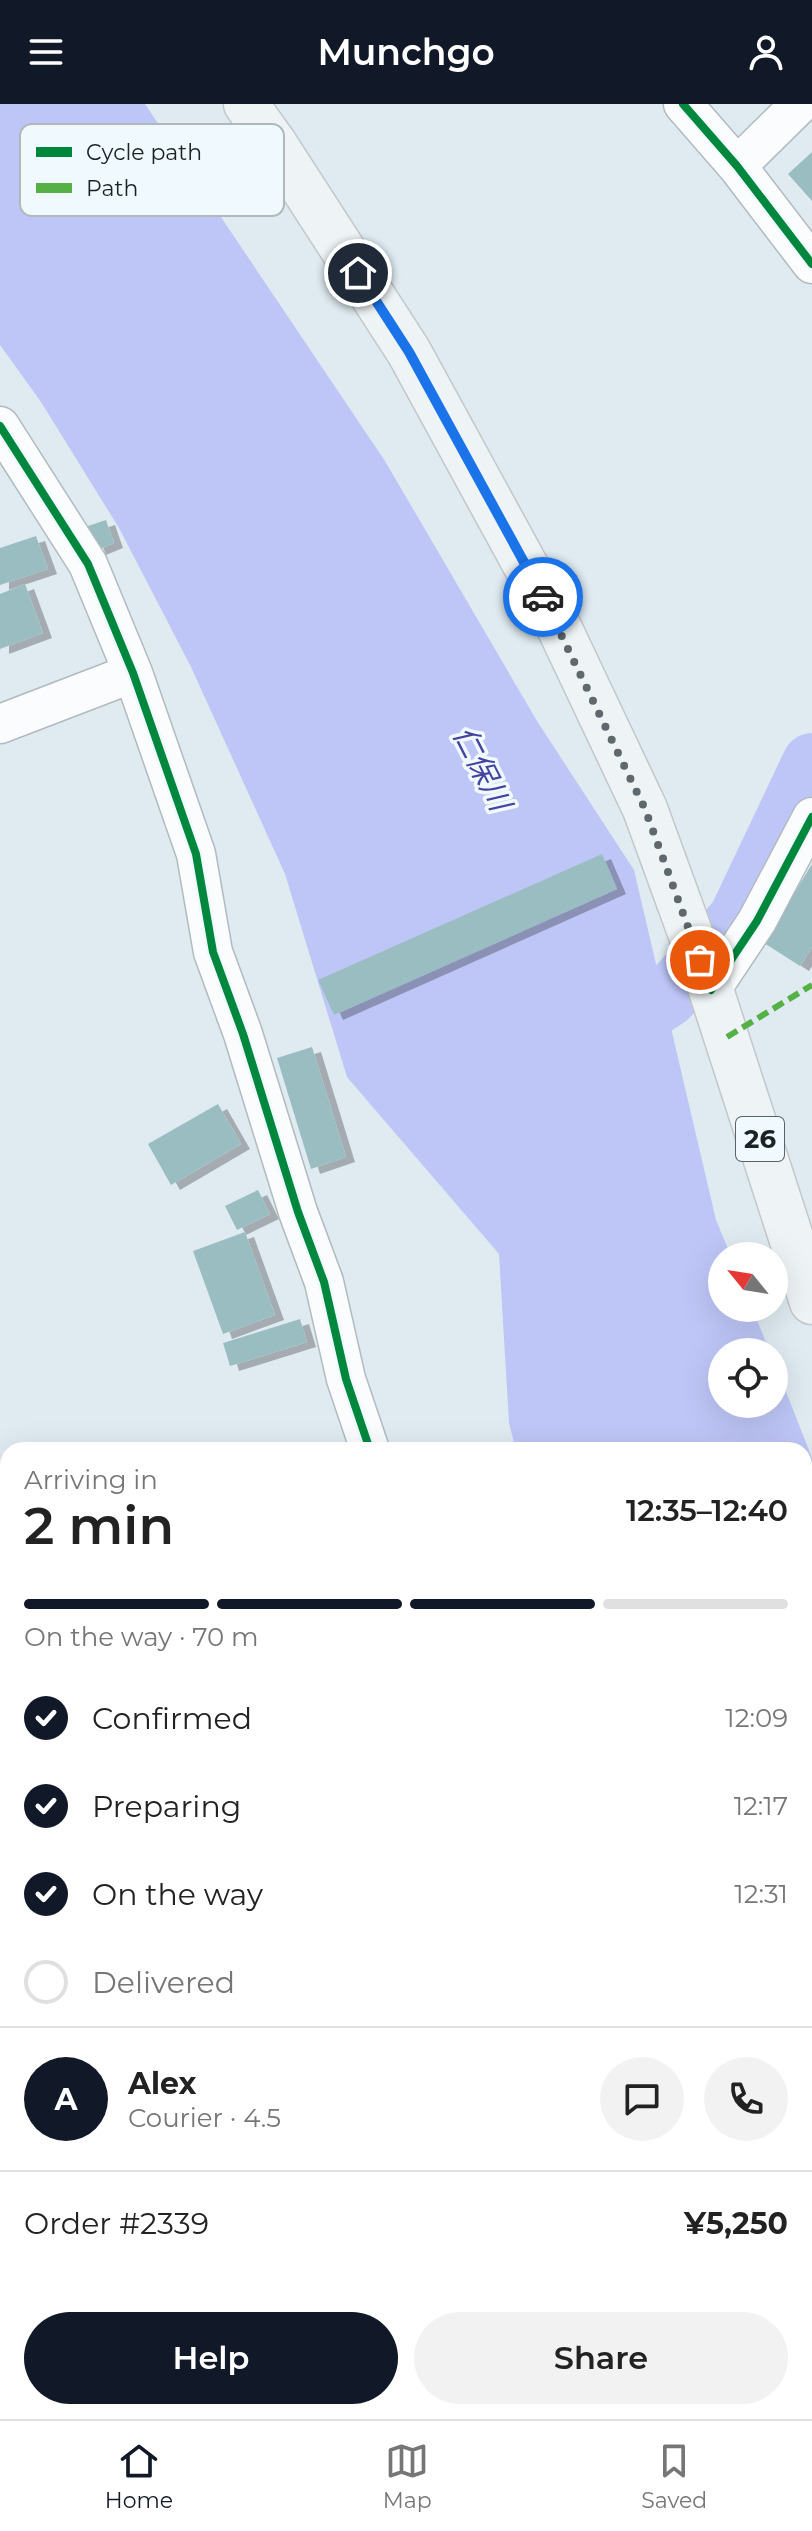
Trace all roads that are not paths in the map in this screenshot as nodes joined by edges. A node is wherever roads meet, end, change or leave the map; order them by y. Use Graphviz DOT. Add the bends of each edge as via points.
graph roads {
  1 [pos="246,104"];
  2 [pos="683,104"];
  3 [pos="800,104"];
  4 [pos="260,124"];
  5 [pos="284,159"];
  6 [pos="737,166"];
  7 [pos="812,264"];
  8 [pos="0,426"];
  9 [pos="133,673"];
  10 [pos="0,724"];
  11 [pos="812,817"];
  12 [pos="704,970"];
  13 [pos="812,1302"];
  14 [pos="367,1442"];
  1 -- 4 [label="main road, 26"];
  2 -- 6 [label="street"];
  3 -- 6 [label="street"];
  5 -- 12 [label="main road, 26" via="409,352 557,623 645,809"];
  6 -- 7 [label="street"];
  8 -- 9 [label="street" via="88,564"];
  9 -- 10 [label="street"];
  9 -- 14 [label="street" via="196,854 213,952 324,1282 346,1379"];
  11 -- 12 [label="street" via="757,921"];
  12 -- 13 [label="main road, 26"];
}
